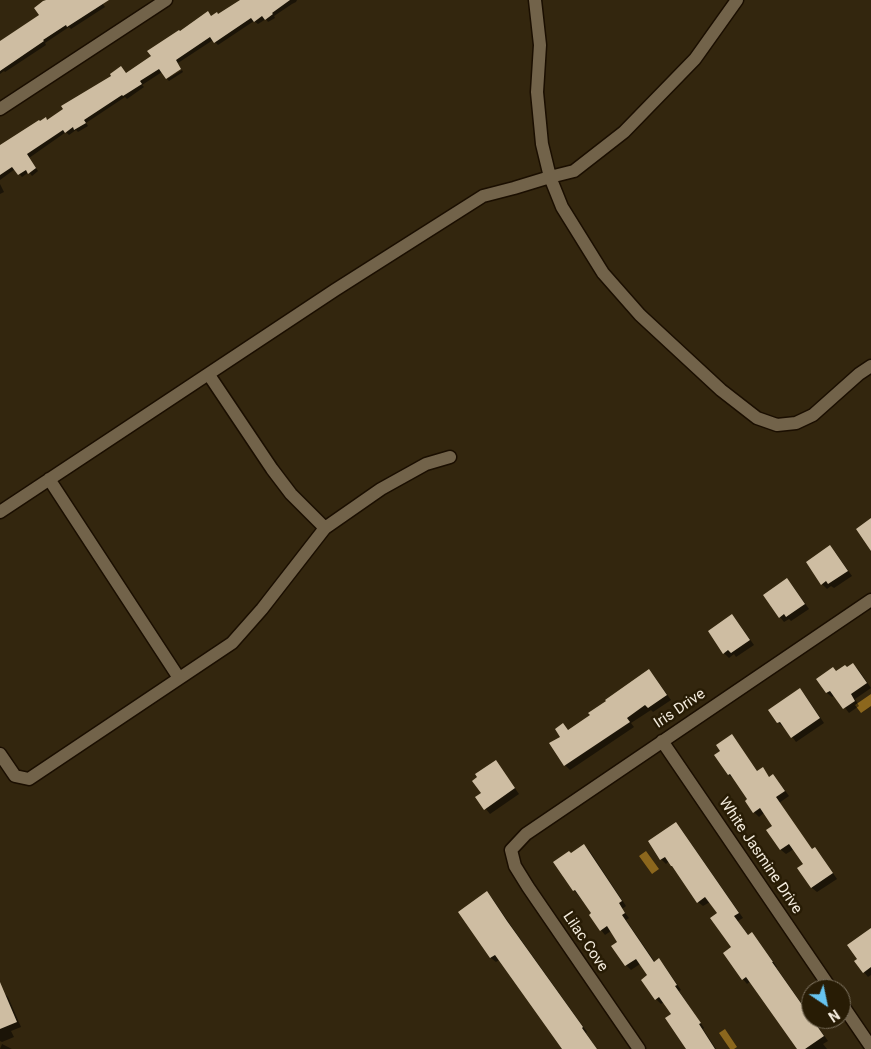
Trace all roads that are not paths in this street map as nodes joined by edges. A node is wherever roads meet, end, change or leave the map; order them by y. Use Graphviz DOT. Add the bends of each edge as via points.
graph roads {
  1 [pos="166,0"];
  2 [pos="535,0"];
  3 [pos="737,0"];
  4 [pos="0,108"];
  5 [pos="550,177"];
  6 [pos="871,366"];
  7 [pos="209,375"];
  8 [pos="450,457"];
  9 [pos="49,479"];
  10 [pos="0,512"];
  11 [pos="324,528"];
  12 [pos="871,600"];
  13 [pos="179,678"];
  14 [pos="662,741"];
  15 [pos="0,754"];
  16 [pos="510,850"];
  17 [pos="824,979"];
  18 [pos="851,1018"];
  19 [pos="871,1047"];
  20 [pos="639,1049"];
  1 -- 4 [label="street"];
  2 -- 5 [label="street" via="540,45 537,92 542,144"];
  3 -- 5 [label="street" via="695,59 624,132 574,171"];
  5 -- 6 [label="street" via="562,207 603,273 640,315 721,390 757,418 777,425 796,423 814,415"];
  5 -- 7 [label="street" via="483,196"];
  7 -- 9 [label="street"];
  7 -- 11 [label="street" via="272,469"];
  8 -- 11 [label="street" via="426,464 381,489"];
  9 -- 10 [label="street"];
  9 -- 13 [label="street"];
  11 -- 13 [label="street" via="232,643"];
  12 -- 14 [label="street, Iris Drive"];
  13 -- 15 [label="street" via="28,779 15,776"];
  14 -- 16 [label="street, Iris Drive" via="526,834"];
  14 -- 17 [label="street, White Jasmine Drive"];
  16 -- 20 [label="street, Lilac Cove" via="515,866 528,887"];
  18 -- 19 [label="street"];
}
